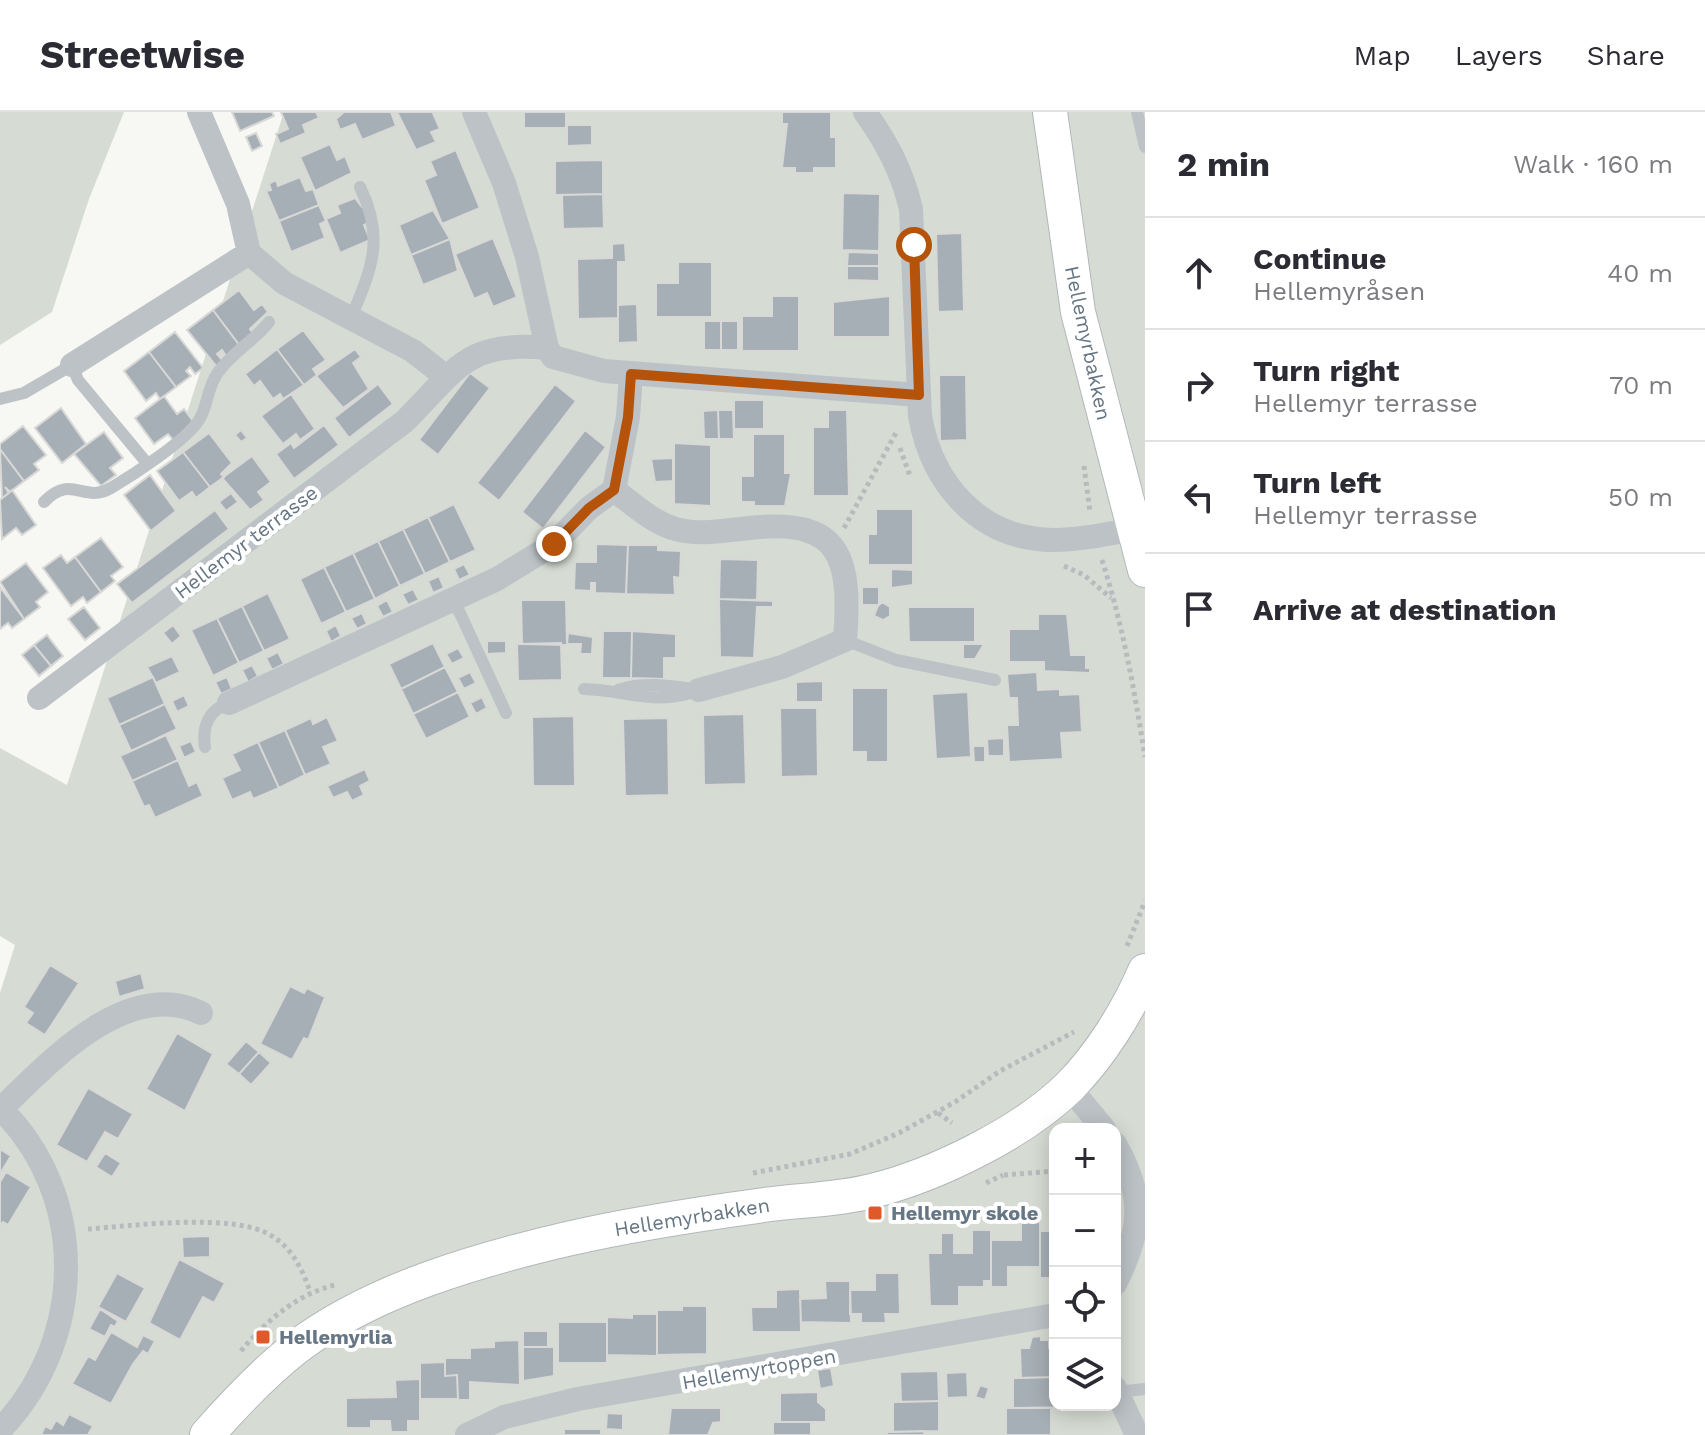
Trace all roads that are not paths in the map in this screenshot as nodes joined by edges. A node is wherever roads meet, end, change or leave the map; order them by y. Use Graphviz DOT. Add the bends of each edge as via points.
graph roads {
  1 [pos="199,112"];
  2 [pos="474,112"];
  3 [pos="865,112"];
  4 [pos="1050,112"];
  5 [pos="1137,112"];
  6 [pos="1145,147"];
  7 [pos="360,187"];
  8 [pos="249,253"];
  9 [pos="351,318"];
  10 [pos="269,322"];
  11 [pos="547,348"];
  12 [pos="72,365"];
  13 [pos="631,374"];
  14 [pos="445,376"];
  15 [pos="919,395"];
  16 [pos="0,399"];
  17 [pos="146,462"];
  18 [pos="614,490"];
  19 [pos="44,502"];
  20 [pos="1134,529"];
  21 [pos="1145,570"];
  22 [pos="448,601"];
  23 [pos="845,640"];
  24 [pos="995,680"];
  25 [pos="584,689"];
  26 [pos="699,690"];
  27 [pos="39,698"];
  28 [pos="229,703"];
  29 [pos="506,713"];
  30 [pos="205,747"];
  31 [pos="1133,964"];
  32 [pos="201,1013"];
  33 [pos="1069,1087"];
  34 [pos="1,1108"];
  35 [pos="1099,1123"];
  36 [pos="1121,1153"];
  37 [pos="1121,1270"];
  38 [pos="1049,1316"];
  39 [pos="1145,1389"];
  40 [pos="1121,1390"];
  41 [pos="1121,1401"];
  42 [pos="0,1430"];
  43 [pos="207,1435"];
  44 [pos="467,1435"];
  45 [pos="1137,1435"];
  1 -- 8 [label="street" via="238,204"];
  2 -- 11 [label="street" via="509,197"];
  3 -- 15 [label="street" via="890,147 911,209"];
  4 -- 20 [label="street, Hellemyrbakken" via="1078,312"];
  5 -- 6 [label="lane"];
  7 -- 9 [label="lane" via="373,214 376,237"];
  8 -- 9 [label="street" via="284,283"];
  8 -- 12 [label="street"];
  9 -- 14 [label="street" via="413,351"];
  10 -- 17 [label="lane" via="216,374 203,414 189,432"];
  11 -- 13 [label="street, Hellemyr terrasse" via="553,357 575,366"];
  11 -- 14 [label="street, Hellemyr terrasse" via="487,350"];
  12 -- 16 [label="lane" via="24,393"];
  12 -- 17 [label="lane" via="78,380"];
  13 -- 15 [label="street, Hellemyr terrasse"];
  13 -- 18 [label="street"];
  14 -- 27 [label="street, Hellemyr terrasse" via="405,421"];
  15 -- 20 [label="street" via="924,441 937,473 973,512 1002,529 1052,540"];
  17 -- 19 [label="lane" via="100,493 56,490"];
  18 -- 22 [label="street" via="531,560"];
  18 -- 23 [label="street" via="676,529 791,527 831,544 845,572"];
  20 -- 21 [label="street, Hellemyrbakken"];
  22 -- 28 [label="street"];
  22 -- 29 [label="lane" via="459,611"];
  23 -- 24 [label="lane" via="896,660"];
  23 -- 26 [label="street" via="782,667"];
  25 -- 26 [label="lane" via="663,685"];
  28 -- 30 [label="lane" via="209,716"];
  31 -- 33 [label="street, Hellemyrbakken" via="1125,1011"];
  32 -- 34 [label="street" via="181,1003 125,1010 90,1032"];
  33 -- 35 [label="street"];
  33 -- 43 [label="street, Hellemyrbakken" via="986,1144 876,1190 569,1238 426,1282 300,1344"];
  34 -- 42 [label="street" via="44,1166 65,1228 66,1293 58,1328 30,1387"];
  36 -- 37 [label="street" via="1134,1174 1140,1210"];
  38 -- 44 [label="street, Hellemyrtoppen" via="578,1399 504,1417"];
  39 -- 40 [label="lane"];
  41 -- 45 [label="street"];
}
